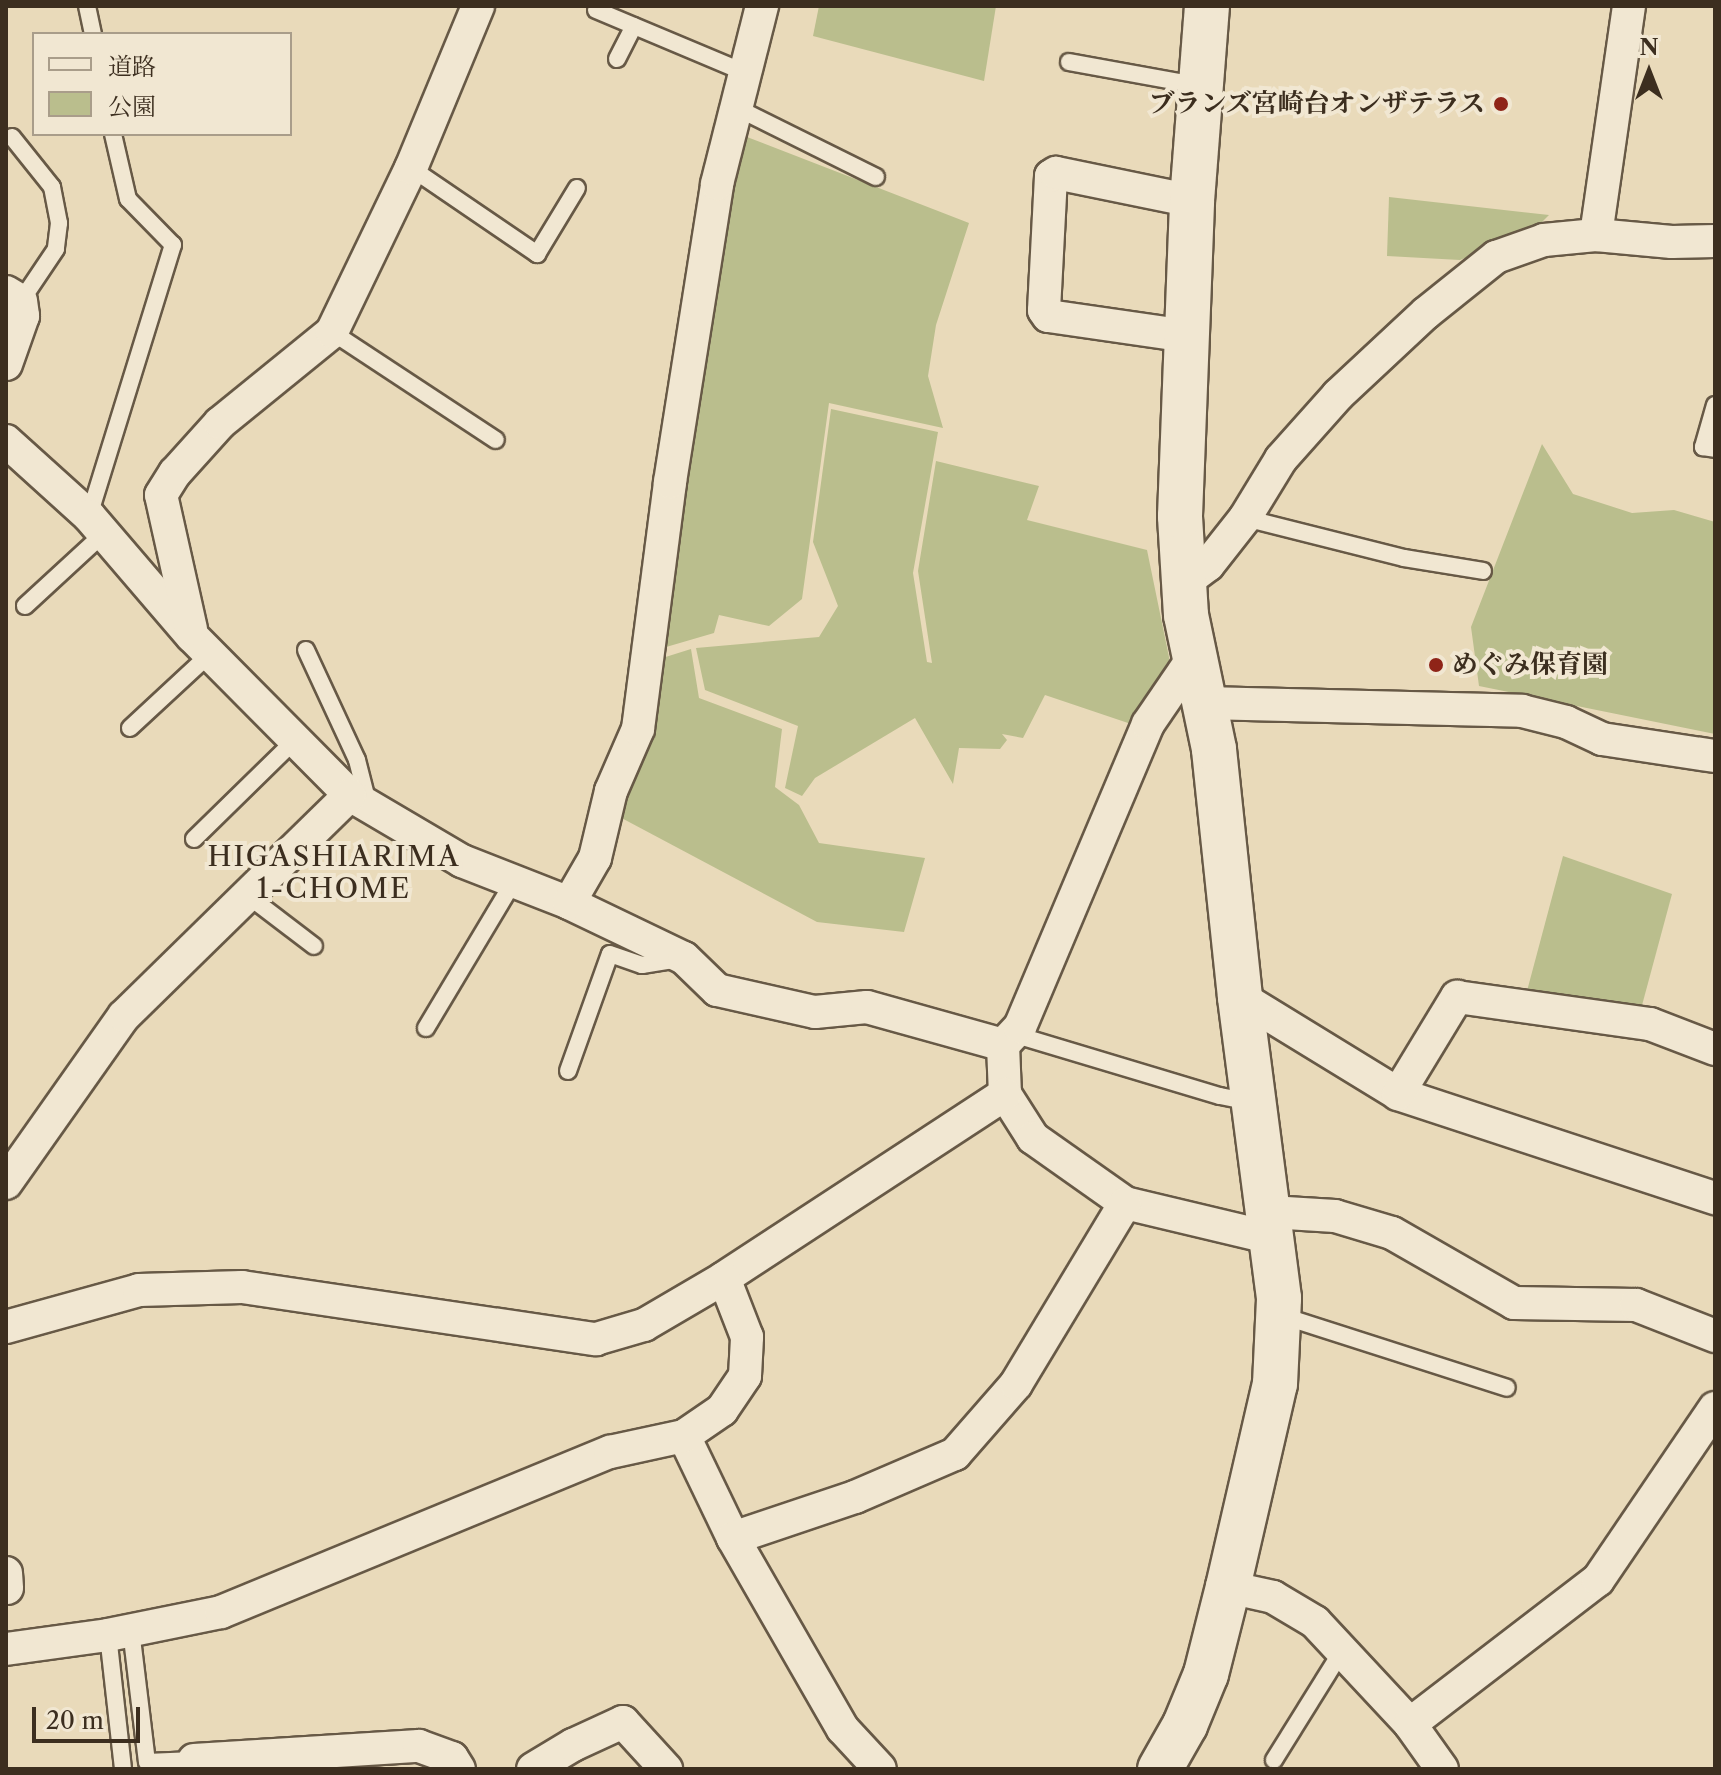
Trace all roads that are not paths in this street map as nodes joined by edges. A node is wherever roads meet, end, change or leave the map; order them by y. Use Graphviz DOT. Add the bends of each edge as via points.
graph roads {
  1 [pos="87,6"];
  2 [pos="478,6"];
  3 [pos="762,6"];
  4 [pos="1207,6"];
  5 [pos="1629,6"];
  6 [pos="596,10"];
  7 [pos="634,26"];
  8 [pos="93,32"];
  9 [pos="617,59"];
  10 [pos="1069,62"];
  11 [pos="746,73"];
  12 [pos="1203,87"];
  13 [pos="737,108"];
  14 [pos="113,136"];
  15 [pos="12,137"];
  16 [pos="411,168"];
  17 [pos="876,177"];
  18 [pos="577,188"];
  19 [pos="1192,201"];
  20 [pos="1596,235"];
  21 [pos="1715,241"];
  22 [pos="14,296"];
  23 [pos="332,332"];
  24 [pos="1187,336"];
  25 [pos="6,364"];
  26 [pos="1715,405"];
  27 [pos="496,440"];
  28 [pos="6,441"];
  29 [pos="1715,449"];
  30 [pos="1245,518"];
  31 [pos="96,525"];
  32 [pos="1483,571"];
  33 [pos="1184,583"];
  34 [pos="25,606"];
  35 [pos="201,645"];
  36 [pos="306,650"];
  37 [pos="1195,655"];
  38 [pos="1205,703"];
  39 [pos="130,728"];
  40 [pos="295,740"];
  41 [pos="1715,756"];
  42 [pos="359,800"];
  43 [pos="194,839"];
  44 [pos="514,881"];
  45 [pos="247,895"];
  46 [pos="569,903"];
  47 [pos="314,946"];
  48 [pos="684,958"];
  49 [pos="1240,997"];
  50 [pos="426,1028"];
  51 [pos="1008,1040"];
  52 [pos="1715,1049"];
  53 [pos="568,1071"];
  54 [pos="1005,1094"];
  55 [pos="1398,1094"];
  56 [pos="1253,1102"];
  57 [pos="6,1183"];
  58 [pos="1715,1198"];
  59 [pos="1125,1203"];
  60 [pos="1271,1225"];
  61 [pos="724,1278"];
  62 [pos="1278,1314"];
  63 [pos="6,1327"];
  64 [pos="1715,1336"];
  65 [pos="1507,1388"];
  66 [pos="1715,1408"];
  67 [pos="684,1436"];
  68 [pos="733,1538"];
  69 [pos="6,1573"];
  70 [pos="1228,1587"];
  71 [pos="7,1588"];
  72 [pos="120,1633"];
  73 [pos="6,1649"];
  74 [pos="1343,1649"];
  75 [pos="1410,1724"];
  76 [pos="194,1760"];
  77 [pos="1274,1760"];
  78 [pos="123,1769"];
  79 [pos="459,1769"];
  80 [pos="533,1769"];
  81 [pos="666,1769"];
  82 [pos="880,1769"];
  83 [pos="1160,1769"];
  84 [pos="1442,1769"];
  1 -- 8 [label="lane"];
  2 -- 16 [label="street"];
  3 -- 11 [label="street"];
  4 -- 12 [label="street"];
  5 -- 20 [label="street"];
  6 -- 7 [label="lane"];
  7 -- 9 [label="lane"];
  7 -- 11 [label="lane"];
  10 -- 12 [label="lane"];
  11 -- 13 [label="street"];
  12 -- 19 [label="street"];
  13 -- 17 [label="lane"];
  13 -- 46 [label="street" via="717,184 638,729 611,791 595,858"];
  14 -- 31 [label="lane" via="128,199 173,245"];
  15 -- 22 [label="lane" via="52,187 59,223 56,249"];
  16 -- 18 [label="lane" via="537,254"];
  16 -- 23 [label="street"];
  19 -- 24 [label="street"];
  19 -- 24 [label="street" via="1051,176 1044,310 1048,316"];
  20 -- 21 [label="street"];
  20 -- 30 [label="street" via="1544,240 1496,257 1426,313 1338,395 1281,459"];
  22 -- 25 [label="street" via="23,316"];
  23 -- 27 [label="lane"];
  23 -- 35 [label="street" via="220,423 161,495 168,539"];
  24 -- 33 [label="street" via="1180,516"];
  26 -- 29 [label="lane" via="1703,447"];
  28 -- 31 [label="street"];
  30 -- 32 [label="lane" via="1404,558"];
  30 -- 33 [label="street" via="1208,565"];
  31 -- 34 [label="lane"];
  31 -- 35 [label="street"];
  33 -- 37 [label="street"];
  35 -- 39 [label="lane"];
  35 -- 40 [label="street"];
  36 -- 42 [label="lane" via="357,760"];
  37 -- 38 [label="street"];
  37 -- 51 [label="street" via="1148,724 1020,1027"];
  38 -- 41 [label="street" via="1522,711 1566,722 1602,739"];
  38 -- 49 [label="street"];
  40 -- 42 [label="street"];
  40 -- 43 [label="lane"];
  42 -- 44 [label="street" via="462,861"];
  42 -- 45 [label="street"];
  44 -- 46 [label="street"];
  44 -- 50 [label="lane"];
  45 -- 47 [label="lane"];
  45 -- 57 [label="street" via="124,1016"];
  46 -- 48 [label="street"];
  48 -- 51 [label="street" via="717,990 815,1012 867,1007"];
  48 -- 53 [label="lane" via="642,965 610,954"];
  49 -- 55 [label="street"];
  49 -- 56 [label="street"];
  51 -- 54 [label="street"];
  51 -- 56 [label="lane"];
  52 -- 55 [label="street" via="1650,1024 1457,997"];
  54 -- 59 [label="street" via="1033,1138"];
  54 -- 61 [label="street"];
  55 -- 58 [label="street"];
  56 -- 60 [label="street"];
  59 -- 60 [label="street"];
  59 -- 68 [label="street" via="1016,1384 955,1454 855,1497"];
  60 -- 62 [label="street"];
  60 -- 64 [label="street" via="1335,1216 1392,1233 1514,1303 1636,1305"];
  61 -- 63 [label="street" via="644,1325 596,1339 242,1287 139,1290"];
  61 -- 67 [label="street" via="747,1337 745,1376 722,1410"];
  62 -- 65 [label="lane"];
  62 -- 70 [label="street" via="1275,1384"];
  66 -- 75 [label="street" via="1598,1580"];
  67 -- 68 [label="street"];
  67 -- 72 [label="street" via="610,1452 221,1612"];
  68 -- 82 [label="street" via="843,1729"];
  69 -- 71 [label="street"];
  70 -- 74 [label="street" via="1273,1597 1315,1622"];
  70 -- 83 [label="street" via="1206,1674"];
  72 -- 73 [label="street"];
  72 -- 76 [label="lane" via="147,1762"];
  72 -- 78 [label="lane"];
  74 -- 75 [label="street"];
  74 -- 77 [label="lane"];
  75 -- 84 [label="street"];
  76 -- 79 [label="street" via="419,1746 452,1758"];
  80 -- 81 [label="street" via="623,1722"];
}
